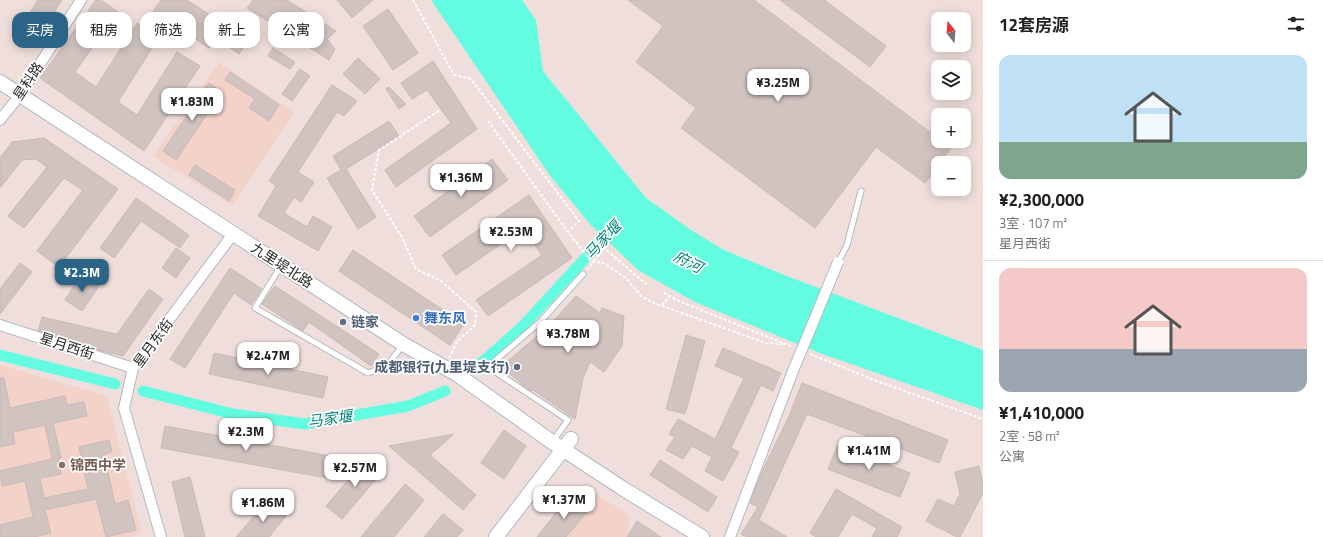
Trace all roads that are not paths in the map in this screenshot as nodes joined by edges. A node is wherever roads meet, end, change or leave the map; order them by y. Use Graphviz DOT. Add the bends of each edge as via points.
graph roads {
  1 [pos="81,0"];
  2 [pos="0,82"];
  3 [pos="20,95"];
  4 [pos="0,120"];
  5 [pos="861,191"];
  6 [pos="233,234"];
  7 [pos="840,260"];
  8 [pos="282,265"];
  9 [pos="583,274"];
  10 [pos="0,325"];
  11 [pos="403,344"];
  12 [pos="133,368"];
  13 [pos="562,443"];
  14 [pos="161,537"];
  15 [pos="496,537"];
  16 [pos="702,537"];
  17 [pos="730,537"];
  1 -- 3 [label="street, 星科路"];
  2 -- 3 [label="street, 九里堤北路"];
  3 -- 4 [label="street, 星科路"];
  3 -- 6 [label="street, 九里堤北路"];
  5 -- 7 [label="lane" via="847,245"];
  6 -- 8 [label="street, 九里堤北路"];
  6 -- 12 [label="street, 星月东街"];
  7 -- 17 [label="street, bridge" via="793,370"];
  8 -- 11 [label="street, 九里堤北路"];
  8 -- 11 [label="lane" via="255,308 368,374 387,366"];
  9 -- 13 [label="lane" via="541,322 497,359 494,371 568,420"];
  10 -- 12 [label="street, 星月西街"];
  11 -- 13 [label="street, 九里堤北路"];
  12 -- 14 [label="street, 星月东街" via="124,408"];
  13 -- 15 [label="street"];
  13 -- 16 [label="street, 九里堤北路" via="622,488"];
}
